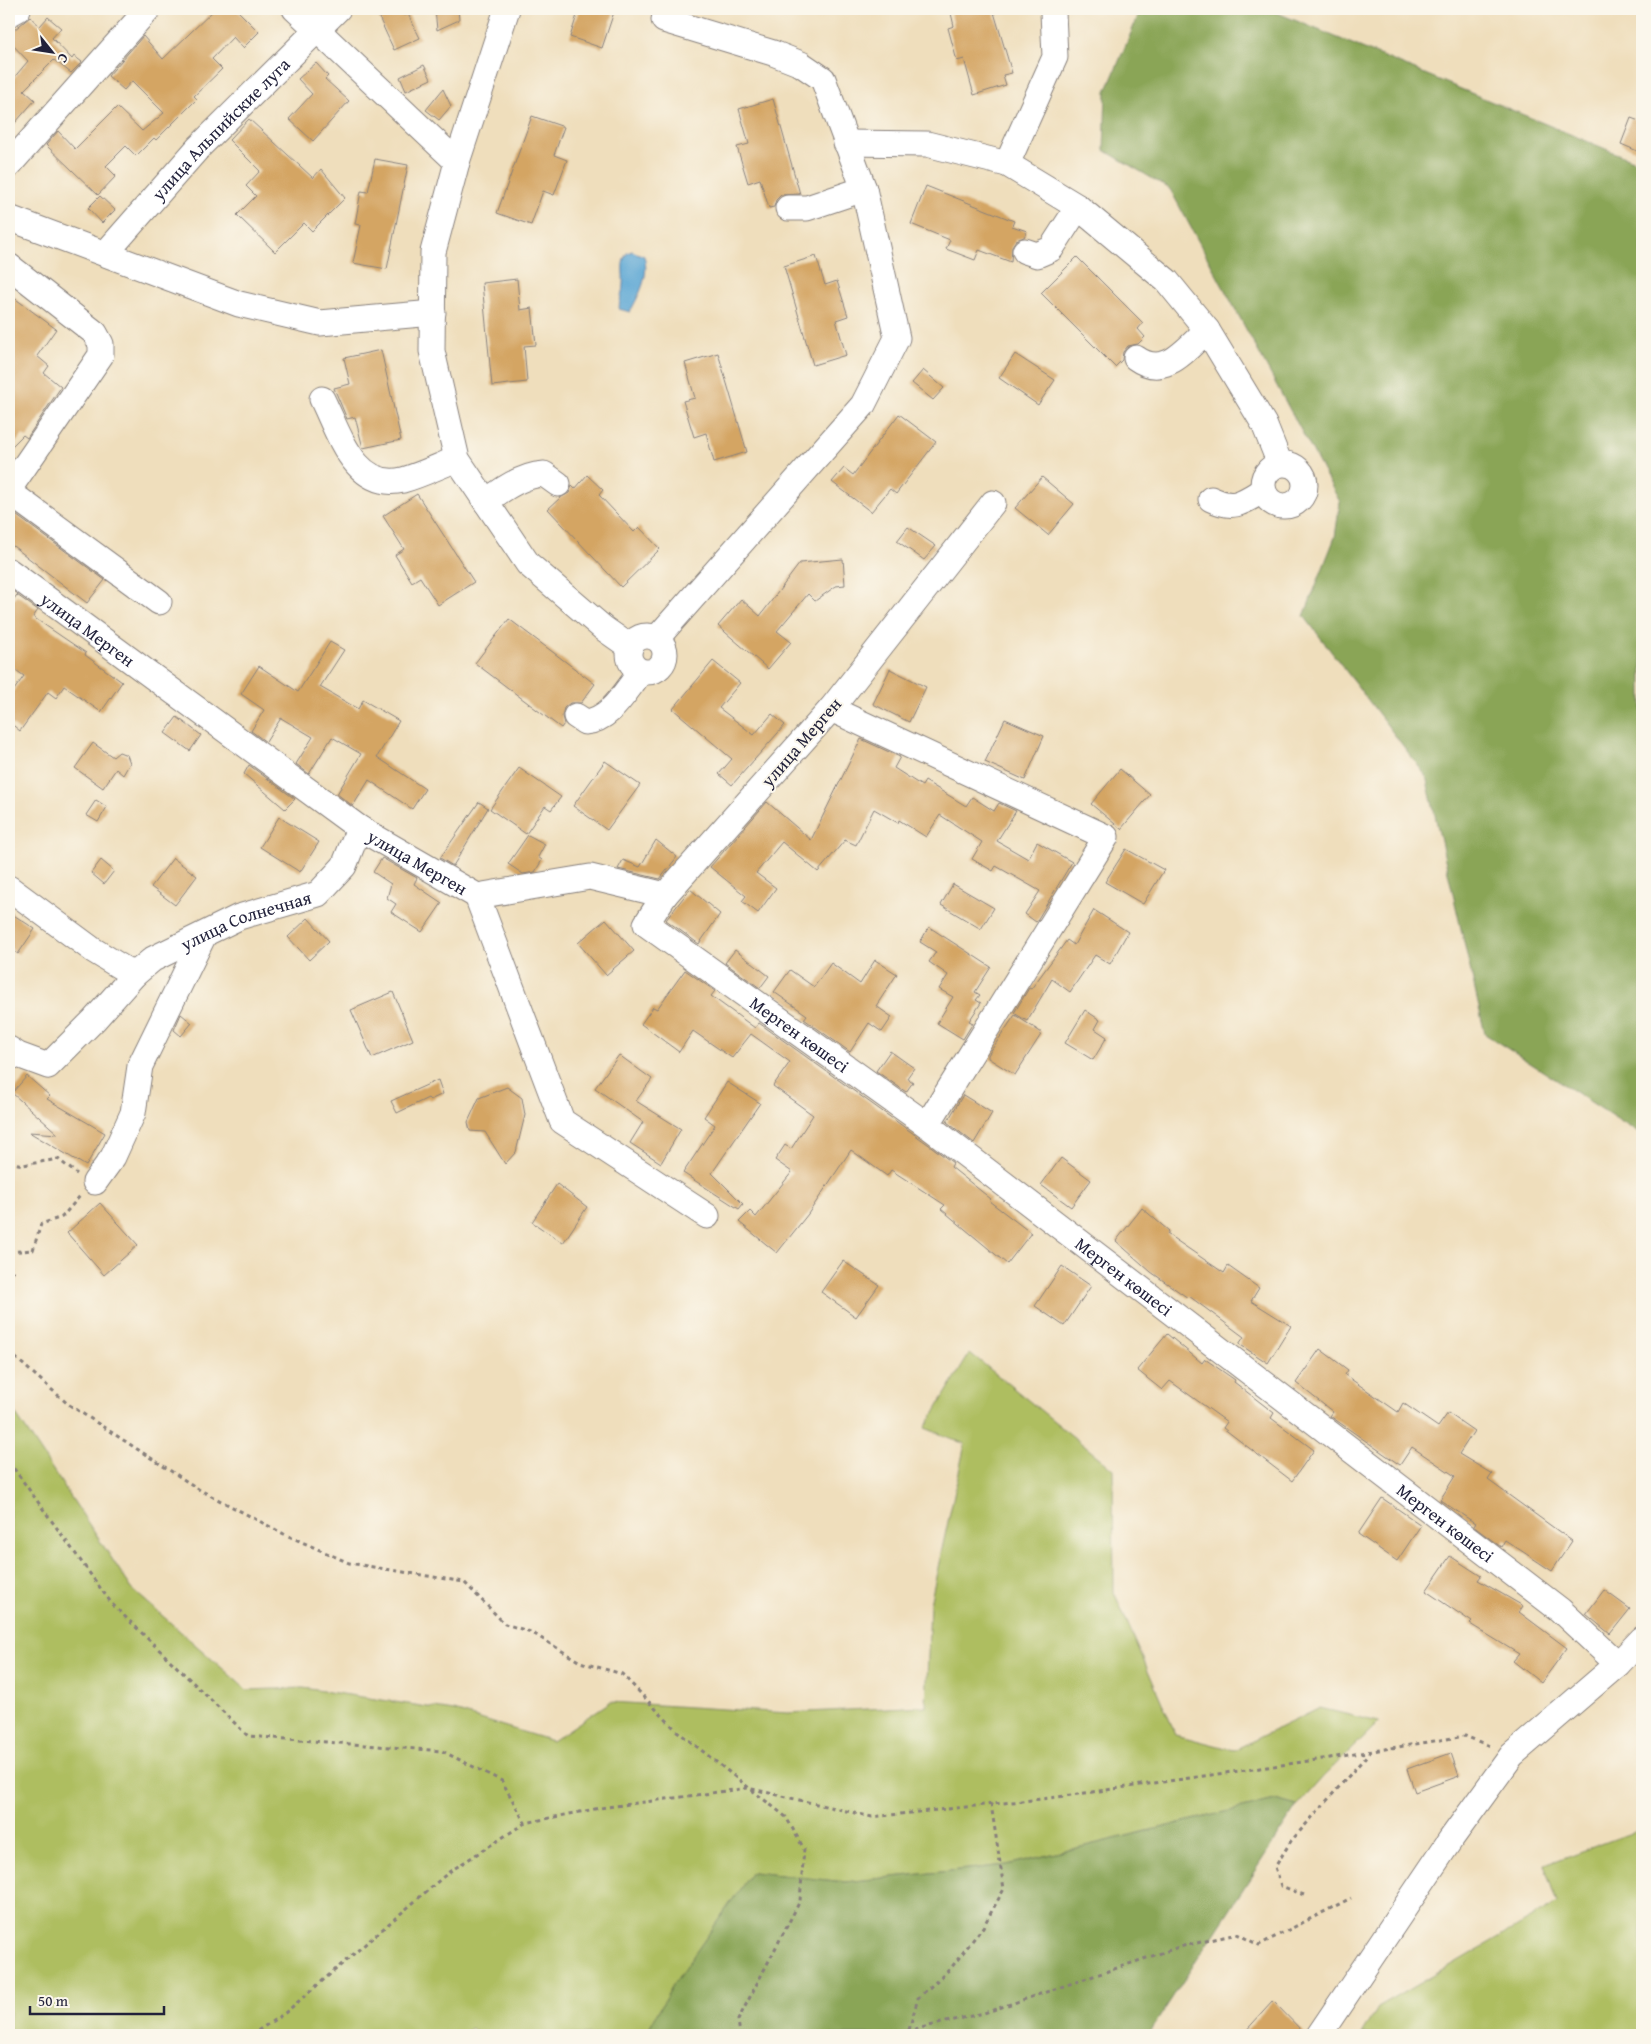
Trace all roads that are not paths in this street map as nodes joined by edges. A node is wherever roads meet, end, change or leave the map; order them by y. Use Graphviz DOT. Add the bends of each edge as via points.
graph roads {
  1 [pos="18,9"];
  2 [pos="148,9"];
  3 [pos="295,9"];
  4 [pos="338,9"];
  5 [pos="507,9"];
  6 [pos="667,9"];
  7 [pos="1053,12"];
  8 [pos="9,14"];
  9 [pos="316,29"];
  10 [pos="846,143"];
  11 [pos="457,162"];
  12 [pos="1007,164"];
  13 [pos="9,165"];
  14 [pos="864,189"];
  15 [pos="1078,207"];
  16 [pos="788,208"];
  17 [pos="9,218"];
  18 [pos="1025,251"];
  19 [pos="106,253"];
  20 [pos="9,266"];
  21 [pos="434,313"];
  22 [pos="1208,330"];
  23 [pos="1136,358"];
  24 [pos="322,399"];
  25 [pos="457,459"];
  26 [pos="1280,464"];
  27 [pos="558,484"];
  28 [pos="1263,490"];
  29 [pos="9,491"];
  30 [pos="1211,498"];
  31 [pos="486,502"];
  32 [pos="993,503"];
  33 [pos="9,571"];
  34 [pos="159,602"];
  35 [pos="657,638"];
  36 [pos="630,647"];
  37 [pos="641,672"];
  38 [pos="831,709"];
  39 [pos="576,716"];
  40 [pos="359,828"];
  41 [pos="9,888"];
  42 [pos="477,896"];
  43 [pos="665,896"];
  44 [pos="204,935"];
  45 [pos="134,975"];
  46 [pos="9,1049"];
  47 [pos="928,1125"];
  48 [pos="92,1183"];
  49 [pos="707,1216"];
  50 [pos="1642,1639"];
  51 [pos="1618,1664"];
  52 [pos="1319,2035"];
  1 -- 8 [label="street"];
  2 -- 13 [label="street"];
  3 -- 9 [label="street"];
  4 -- 9 [label="street, улица Альпийские луга"];
  5 -- 11 [label="street"];
  6 -- 10 [label="street" via="664,20 773,53 801,64 823,79"];
  7 -- 12 [label="street" via="1055,57"];
  9 -- 11 [label="street"];
  9 -- 19 [label="street, улица Альпийские луга" via="198,147"];
  10 -- 12 [label="street" via="927,144"];
  10 -- 14 [label="street"];
  11 -- 21 [label="street" via="433,252"];
  12 -- 15 [label="street"];
  14 -- 16 [label="street" via="807,208"];
  14 -- 35 [label="street" via="897,338 863,405"];
  15 -- 18 [label="street" via="1051,249 1036,255"];
  15 -- 22 [label="street" via="1167,281"];
  17 -- 19 [label="street"];
  19 -- 21 [label="street" via="240,304 320,323"];
  20 -- 29 [label="street" via="94,333 101,344 101,355"];
  21 -- 25 [label="street" via="432,350"];
  22 -- 23 [label="street" via="1172,361 1160,367 1151,367"];
  22 -- 26 [label="street" via="1264,424"];
  24 -- 25 [label="street" via="355,464 371,478 402,480"];
  25 -- 31 [label="street"];
  26 -- 28 [label="street" via="1266,474"];
  26 -- 28 [label="street" via="1291,464 1300,471 1306,481 1305,492 1298,502 1288,507 1277,506 1268,500"];
  27 -- 31 [label="street" via="544,474 533,476 501,490"];
  28 -- 30 [label="street" via="1244,502 1225,506"];
  29 -- 34 [label="street"];
  31 -- 36 [label="street" via="528,564"];
  32 -- 38 [label="street, улица Мерген"];
  33 -- 40 [label="street, улица Мерген"];
  35 -- 36 [label="street" via="646,635 636,638"];
  35 -- 37 [label="street" via="664,646 666,656 653,672"];
  36 -- 37 [label="street" via="629,657"];
  37 -- 39 [label="street" via="599,720 585,722"];
  38 -- 43 [label="street, улица Мерген"];
  38 -- 47 [label="street" via="1106,837"];
  40 -- 42 [label="street, улица Мерген"];
  40 -- 44 [label="street, улица Солнечная" via="344,866 318,894 239,918"];
  41 -- 45 [label="street" via="93,950"];
  42 -- 43 [label="street, улица Мерген" via="590,877"];
  42 -- 49 [label="street" via="562,1121"];
  43 -- 47 [label="street, Мерген көшесі" via="646,924"];
  44 -- 45 [label="street, улица Солнечная" via="153,959"];
  44 -- 48 [label="street" via="140,1066 133,1113 113,1157"];
  45 -- 46 [label="street, улица Солнечная" via="48,1066"];
  47 -- 51 [label="street, Мерген көшесі" via="1552,1604"];
  50 -- 51 [label="street"];
  51 -- 52 [label="street" via="1512,1755 1451,1839"];
}
